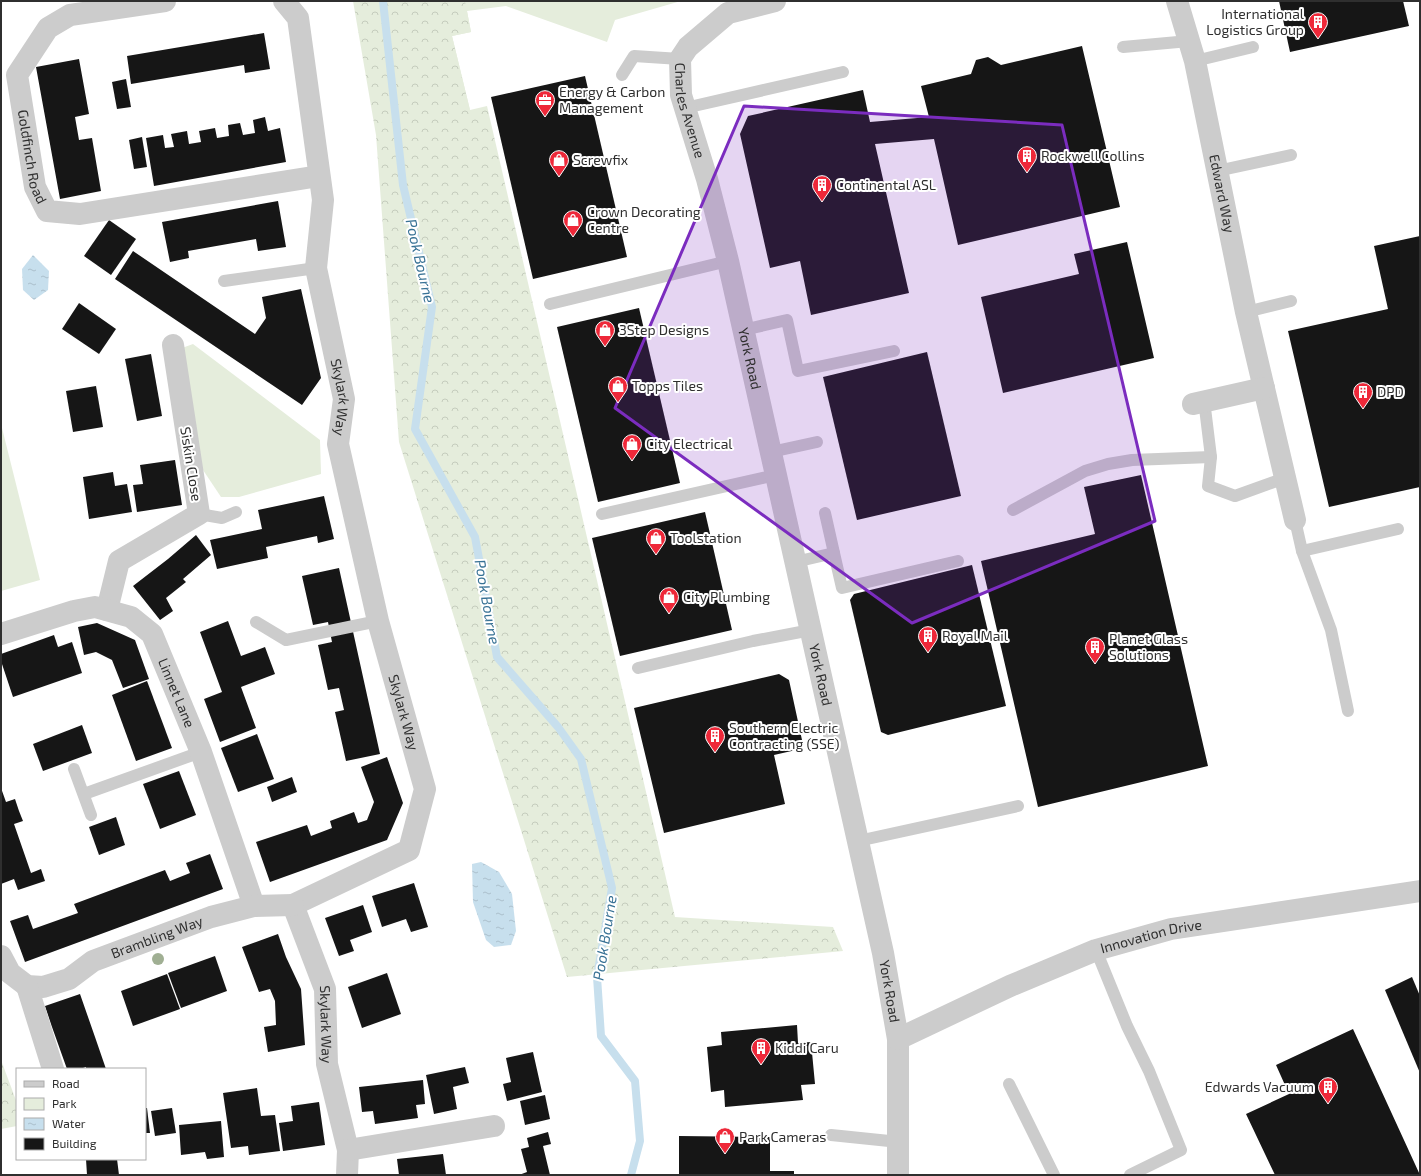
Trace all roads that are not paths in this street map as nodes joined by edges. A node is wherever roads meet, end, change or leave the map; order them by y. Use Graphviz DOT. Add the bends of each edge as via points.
graph roads {
  1 [pos="165,1"];
  2 [pos="284,1"];
  3 [pos="775,1"];
  4 [pos="1177,1"];
  5 [pos="1123,47"];
  6 [pos="1253,47"];
  7 [pos="1192,51"];
  8 [pos="680,59"];
  9 [pos="844,72"];
  10 [pos="622,75"];
  11 [pos="685,108"];
  12 [pos="1290,155"];
  13 [pos="1217,171"];
  14 [pos="319,176"];
  15 [pos="707,179"];
  16 [pos="728,261"];
  17 [pos="316,268"];
  18 [pos="224,281"];
  19 [pos="1291,301"];
  20 [pos="550,304"];
  21 [pos="1246,312"];
  22 [pos="743,330"];
  23 [pos="173,345"];
  24 [pos="894,351"];
  25 [pos="1264,388"];
  26 [pos="1199,402"];
  27 [pos="817,442"];
  28 [pos="771,452"];
  29 [pos="1211,457"];
  30 [pos="776,475"];
  31 [pos="1285,478"];
  32 [pos="1014,510"];
  33 [pos="236,512"];
  34 [pos="825,513"];
  35 [pos="199,514"];
  36 [pos="602,514"];
  37 [pos="1295,520"];
  38 [pos="1398,529"];
  39 [pos="1302,551"];
  40 [pos="834,553"];
  41 [pos="958,561"];
  42 [pos="795,562"];
  43 [pos="107,610"];
  44 [pos="378,621"];
  45 [pos="256,622"];
  46 [pos="811,630"];
  47 [pos="1,634"];
  48 [pos="638,668"];
  49 [pos="1348,711"];
  50 [pos="201,752"];
  51 [pos="74,769"];
  52 [pos="84,794"];
  53 [pos="1018,806"];
  54 [pos="91,815"];
  55 [pos="858,841"];
  56 [pos="1420,891"];
  57 [pos="293,905"];
  58 [pos="254,906"];
  59 [pos="1096,950"];
  60 [pos="1,956"];
  61 [pos="27,986"];
  62 [pos="898,1038"];
  63 [pos="53,1068"];
  64 [pos="1009,1084"];
  65 [pos="494,1126"];
  66 [pos="831,1135"];
  67 [pos="899,1142"];
  68 [pos="348,1150"];
  69 [pos="347,1175"];
  70 [pos="898,1175"];
  71 [pos="1054,1175"];
  72 [pos="1130,1175"];
  1 -- 14 [label="street, Goldfinch Road" via="70,15 48,28 18,75 35,187 48,211 80,214"];
  2 -- 14 [label="street" via="298,18"];
  3 -- 8 [label="street, Charles Avenue" via="728,13 688,48"];
  4 -- 7 [label="street, Edward Way"];
  5 -- 7 [label="lane"];
  6 -- 7 [label="lane"];
  7 -- 13 [label="street, Edward Way"];
  8 -- 10 [label="lane" via="634,56"];
  8 -- 11 [label="street, Charles Avenue" via="681,95"];
  9 -- 11 [label="lane"];
  11 -- 15 [label="street, Charles Avenue"];
  12 -- 13 [label="lane"];
  13 -- 21 [label="street, Edward Way"];
  14 -- 17 [label="street, Skylark Way" via="323,200"];
  15 -- 16 [label="street, York Road"];
  16 -- 20 [label="lane"];
  16 -- 22 [label="street, York Road"];
  17 -- 18 [label="lane"];
  17 -- 44 [label="street, Skylark Way" via="344,399 338,444"];
  19 -- 21 [label="lane"];
  21 -- 25 [label="street, Edward Way"];
  22 -- 24 [label="lane" via="787,320 798,371"];
  22 -- 28 [label="street, York Road"];
  23 -- 35 [label="street, Siskin Close"];
  25 -- 26 [label="street"];
  25 -- 31 [label="street, Edward Way"];
  26 -- 29 [label="lane"];
  27 -- 28 [label="lane"];
  28 -- 30 [label="street, York Road"];
  29 -- 31 [label="lane" via="1208,486 1235,496"];
  29 -- 32 [label="lane" via="1132,460 1108,464 1085,471"];
  30 -- 36 [label="lane"];
  30 -- 42 [label="street, York Road"];
  31 -- 37 [label="street, Edward Way"];
  33 -- 35 [label="lane" via="222,518"];
  34 -- 40 [label="lane"];
  35 -- 43 [label="street, Siskin Close" via="119,561"];
  37 -- 39 [label="lane"];
  38 -- 39 [label="lane"];
  39 -- 49 [label="lane" via="1331,630"];
  40 -- 41 [label="lane" via="842,588"];
  40 -- 42 [label="lane"];
  42 -- 46 [label="street, York Road"];
  43 -- 47 [label="street, Linnet Lane" via="95,607 74,611"];
  43 -- 50 [label="street, Linnet Lane" via="131,617 152,634"];
  44 -- 45 [label="lane" via="286,640"];
  44 -- 57 [label="street, Skylark Way" via="425,789 409,850"];
  46 -- 48 [label="lane"];
  46 -- 55 [label="street, York Road"];
  50 -- 52 [label="lane"];
  50 -- 58 [label="street, Linnet Lane"];
  51 -- 52 [label="lane"];
  52 -- 54 [label="lane"];
  53 -- 55 [label="lane"];
  55 -- 62 [label="street, York Road" via="883,953"];
  56 -- 59 [label="street, Innovation Drive" via="1171,929"];
  57 -- 58 [label="street, Brambling Way"];
  57 -- 68 [label="street, Skylark Way" via="325,990 327,1064"];
  58 -- 61 [label="street, Brambling Way" via="211,917 93,962 68,979 43,987"];
  59 -- 62 [label="street, Innovation Drive" via="1010,986"];
  59 -- 72 [label="lane" via="1181,1150"];
  60 -- 61 [label="street" via="10,972"];
  61 -- 63 [label="street"];
  62 -- 67 [label="street, York Road"];
  64 -- 71 [label="lane"];
  65 -- 68 [label="street"];
  66 -- 67 [label="lane"];
  67 -- 70 [label="street, York Road"];
  68 -- 69 [label="street, Skylark Way"];
}
